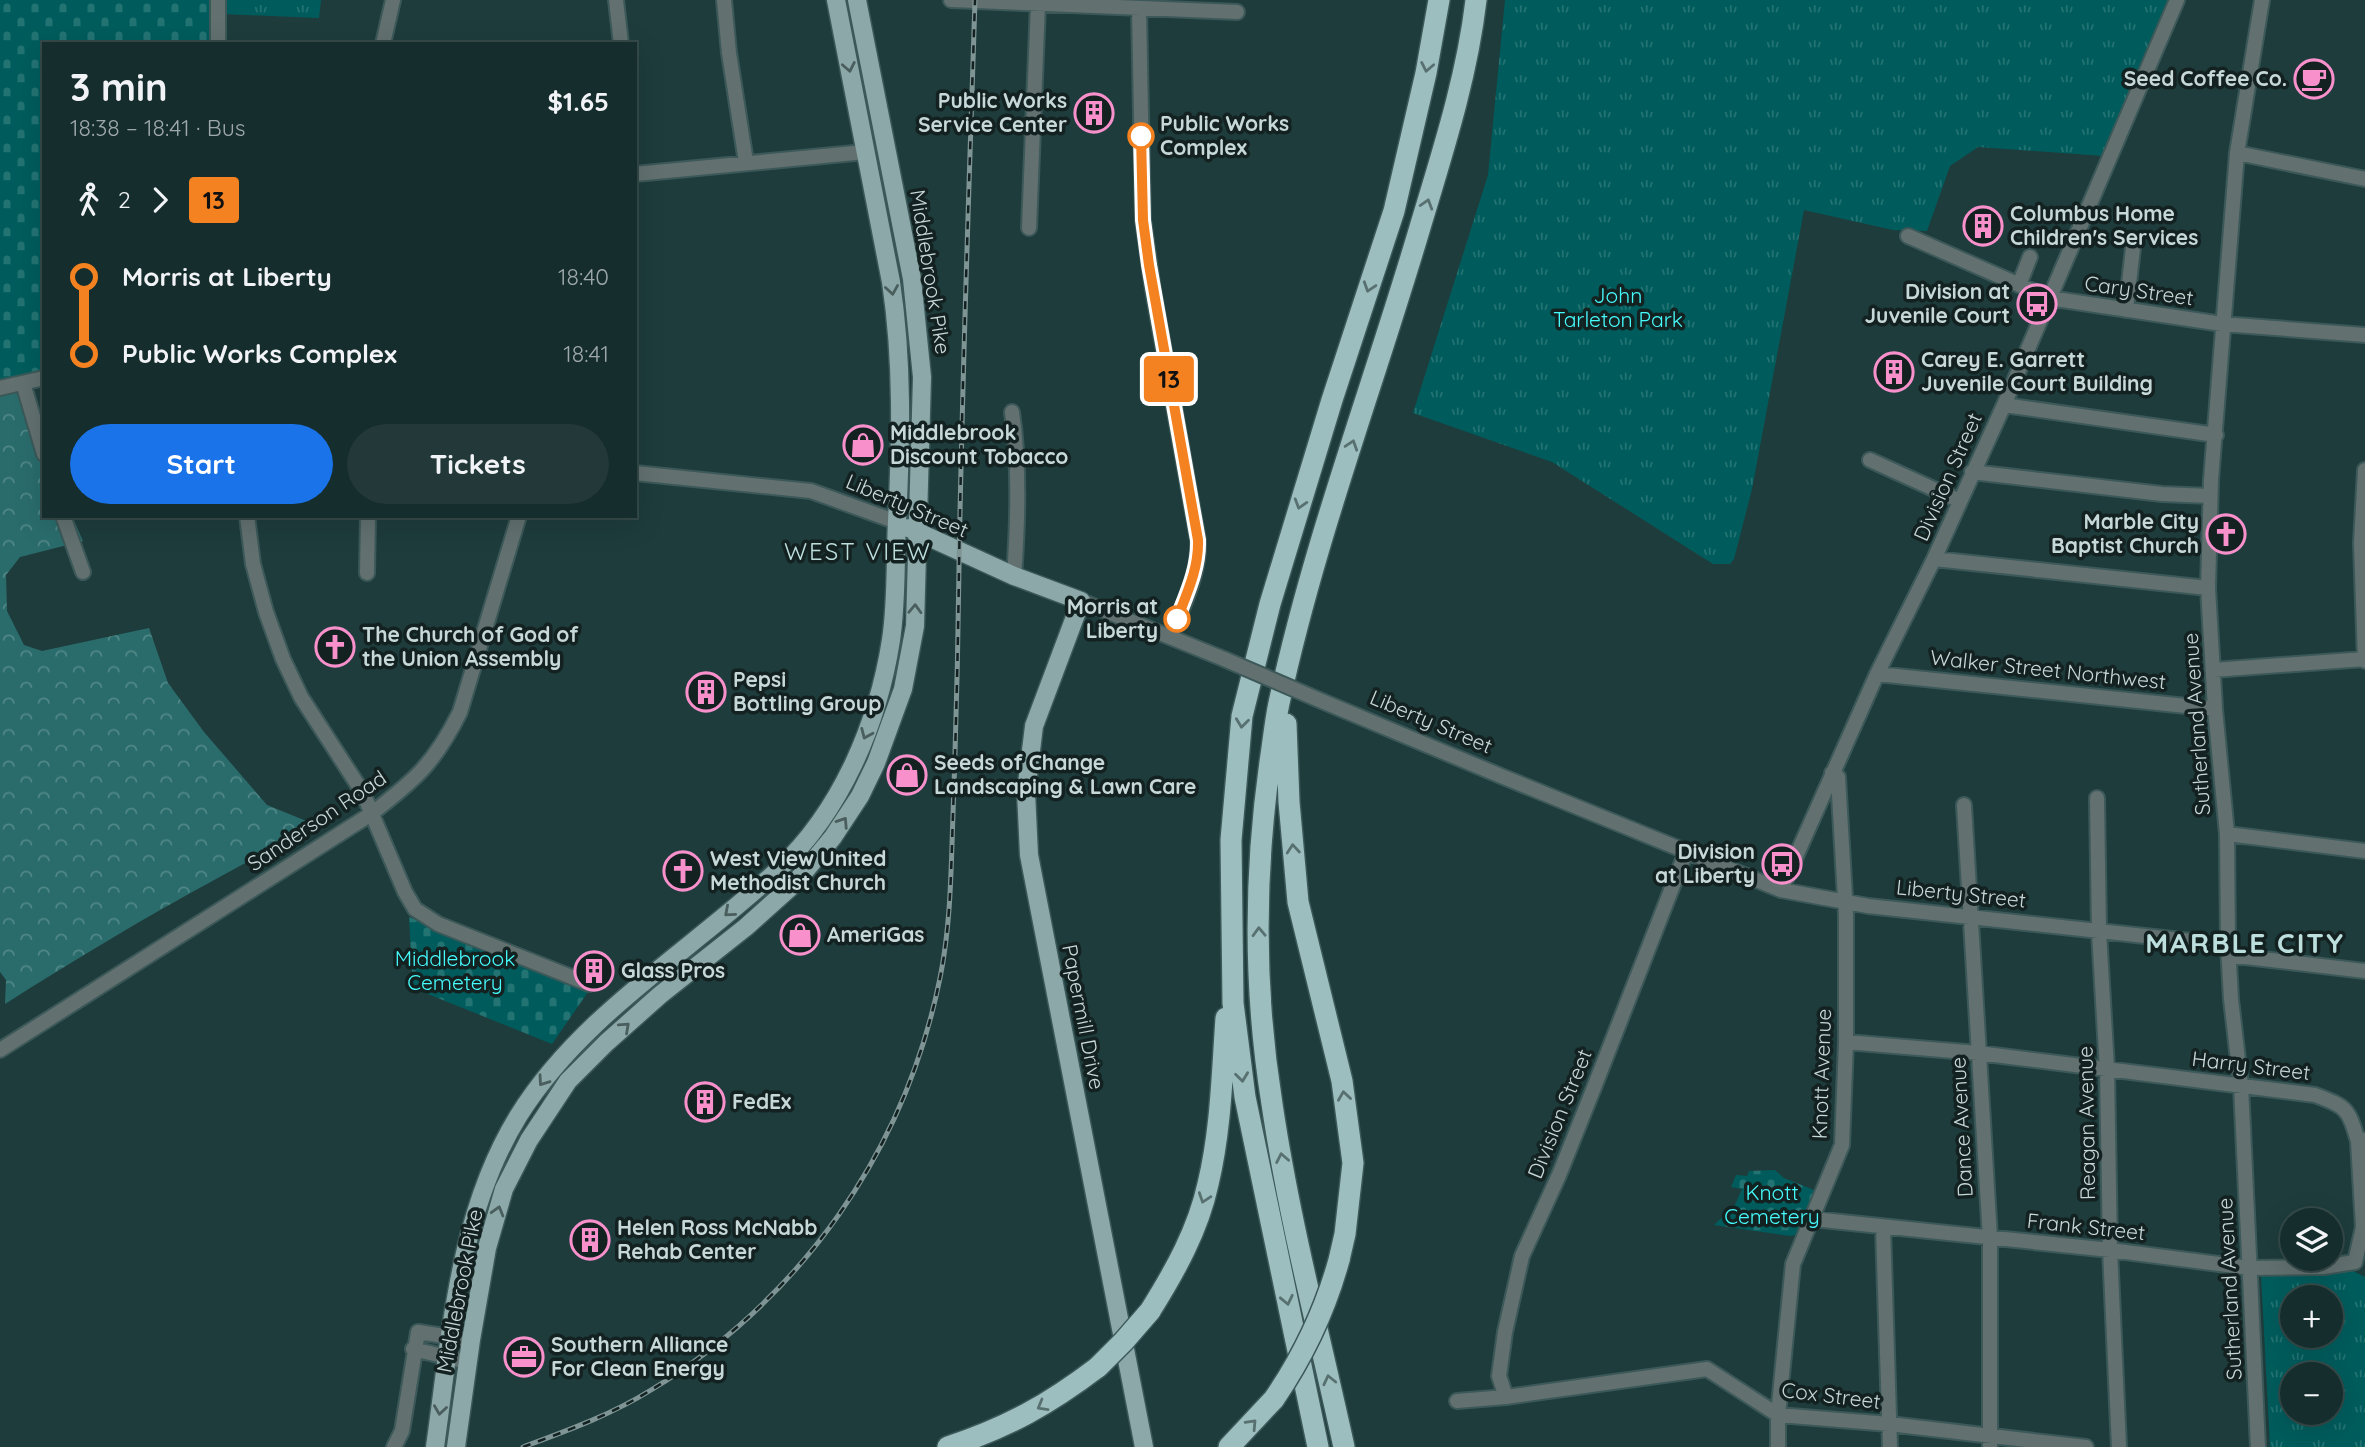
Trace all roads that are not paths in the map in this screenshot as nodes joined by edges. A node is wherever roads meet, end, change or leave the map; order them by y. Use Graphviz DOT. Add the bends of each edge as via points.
graph roads {
  1 [pos="218,0"];
  2 [pos="393,0"];
  3 [pos="616,0"];
  4 [pos="724,0"];
  5 [pos="836,0"];
  6 [pos="857,0"];
  7 [pos="951,0"];
  8 [pos="1439,0"];
  9 [pos="1476,0"];
  10 [pos="2177,0"];
  11 [pos="2262,0"];
  12 [pos="1038,4"];
  13 [pos="1139,8"];
  14 [pos="1237,12"];
  15 [pos="218,42"];
  16 [pos="383,42"];
  17 [pos="621,42"];
  18 [pos="865,152"];
  19 [pos="2237,153"];
  20 [pos="746,162"];
  21 [pos="637,174"];
  22 [pos="2365,179"];
  23 [pos="1029,228"];
  24 [pos="1908,236"];
  25 [pos="2133,248"];
  26 [pos="2031,257"];
  27 [pos="2019,285"];
  28 [pos="2049,298"];
  29 [pos="2126,310"];
  30 [pos="2222,324"];
  31 [pos="2365,335"];
  32 [pos="42,378"];
  33 [pos="23,383"];
  34 [pos="0,388"];
  35 [pos="2004,405"];
  36 [pos="1012,412"];
  37 [pos="2216,435"];
  38 [pos="42,447"];
  39 [pos="1870,460"];
  40 [pos="2365,470"];
  41 [pos="1972,472"];
  42 [pos="637,473"];
  43 [pos="2210,496"];
  44 [pos="1960,501"];
  45 [pos="64,518"];
  46 [pos="247,518"];
  47 [pos="369,518"];
  48 [pos="518,518"];
  49 [pos="897,522"];
  50 [pos="918,533"];
  51 [pos="1934,559"];
  52 [pos="83,572"];
  53 [pos="367,573"];
  54 [pos="1014,576"];
  55 [pos="2208,588"];
  56 [pos="1081,601"];
  57 [pos="1304,604"];
  58 [pos="1171,637"];
  59 [pos="2365,660"];
  60 [pos="2213,670"];
  61 [pos="1877,674"];
  62 [pos="2215,709"];
  63 [pos="1835,775"];
  64 [pos="2097,798"];
  65 [pos="1964,805"];
  66 [pos="371,814"];
  67 [pos="2227,834"];
  68 [pos="2365,851"];
  69 [pos="1686,852"];
  70 [pos="1780,890"];
  71 [pos="1845,903"];
  72 [pos="1231,912"];
  73 [pos="1971,917"];
  74 [pos="2099,932"];
  75 [pos="2228,950"];
  76 [pos="2365,971"];
  77 [pos="589,984"];
  78 [pos="1846,1042"];
  79 [pos="0,1050"];
  80 [pos="1978,1054"];
  81 [pos="2107,1069"];
  82 [pos="2241,1086"];
  83 [pos="2362,1140"];
  84 [pos="1813,1219"];
  85 [pos="1883,1227"];
  86 [pos="1990,1238"];
  87 [pos="2110,1250"];
  88 [pos="2360,1264"];
  89 [pos="2250,1268"];
  90 [pos="450,1337"];
  91 [pos="471,1340"];
  92 [pos="414,1349"];
  93 [pos="447,1358"];
  94 [pos="468,1362"];
  95 [pos="1506,1397"];
  96 [pos="1457,1401"];
  97 [pos="1778,1415"];
  98 [pos="1889,1424"];
  99 [pos="1990,1441"];
  100 [pos="394,1447"];
  101 [pos="435,1447"];
  102 [pos="456,1447"];
  103 [pos="948,1447"];
  104 [pos="1144,1447"];
  105 [pos="1229,1447"];
  106 [pos="1318,1447"];
  107 [pos="1344,1447"];
  108 [pos="1778,1447"];
  109 [pos="1890,1447"];
  110 [pos="2086,1447"];
  111 [pos="2119,1447"];
  112 [pos="2258,1447"];
  1 -- 15 [label="street"];
  2 -- 16 [label="street"];
  3 -- 17 [label="street"];
  4 -- 20 [label="street"];
  5 -- 18 [label="main road, Middlebrook Pike, one-way"];
  6 -- 50 [label="main road, Middlebrook Pike" via="917,313 922,377"];
  7 -- 12 [label="street"];
  8 -- 72 [label="highway, one-way" via="1394,211 1270,604 1242,716 1231,840"];
  57 -- 9 [label="highway, one-way" via="1455,111"];
  10 -- 28 [label="street, Division Street"];
  11 -- 19 [label="street, Sutherland Avenue"];
  12 -- 13 [label="street"];
  12 -- 23 [label="street"];
  13 -- 14 [label="street"];
  13 -- 58 [label="street" via="1143,220 1199,555"];
  18 -- 20 [label="street"];
  18 -- 49 [label="main road, Middlebrook Pike, one-way" via="896,316 901,378"];
  19 -- 22 [label="street"];
  19 -- 30 [label="street, Sutherland Avenue"];
  20 -- 21 [label="street"];
  24 -- 27 [label="street, Cary Street"];
  25 -- 29 [label="street"];
  26 -- 27 [label="street"];
  27 -- 28 [label="street, Cary Street"];
  28 -- 29 [label="street, Cary Street"];
  28 -- 35 [label="street, Division Street"];
  29 -- 30 [label="street, Cary Street"];
  30 -- 31 [label="street, Cary Street"];
  30 -- 37 [label="street, Sutherland Avenue"];
  32 -- 33 [label="street"];
  33 -- 34 [label="street"];
  33 -- 38 [label="street"];
  35 -- 37 [label="street"];
  35 -- 41 [label="street, Division Street"];
  36 -- 54 [label="street" via="1016,436"];
  37 -- 43 [label="street, Sutherland Avenue"];
  39 -- 44 [label="street"];
  40 -- 59 [label="street" via="2361,543"];
  41 -- 43 [label="street"];
  41 -- 44 [label="street, Division Street"];
  42 -- 49 [label="street, Liberty Street" via="810,491"];
  43 -- 55 [label="street, Sutherland Avenue"];
  44 -- 51 [label="street, Division Street"];
  45 -- 52 [label="street"];
  46 -- 66 [label="street" via="265,612 283,659"];
  47 -- 53 [label="street"];
  48 -- 66 [label="street, Sanderson Road" via="460,712 446,740 416,779"];
  49 -- 50 [label="main road, Liberty Street"];
  49 -- 90 [label="main road, Middlebrook Pike, one-way" via="891,639 883,680 868,729 838,793 780,868 590,1029 528,1101 485,1182 467,1244"];
  50 -- 54 [label="main road, Liberty Street"];
  91 -- 50 [label="main road, Middlebrook Pike, one-way" via="487,1248 504,1189 528,1140 568,1081 660,995 794,883 860,796 886,741 906,679 915,626"];
  51 -- 55 [label="street"];
  51 -- 61 [label="street, Division Street"];
  54 -- 56 [label="main road, Liberty Street"];
  55 -- 60 [label="street, Sutherland Avenue"];
  56 -- 58 [label="street, Liberty Street"];
  56 -- 104 [label="main road, Papermill Drive" via="1034,726 1026,792 1029,855"];
  105 -- 57 [label="highway, one-way, bridge" via="1274,1399 1323,1312 1345,1234 1353,1163 1342,1081 1298,902 1289,802 1285,731"];
  107 -- 57 [label="highway, one-way" via="1272,1104 1261,1007 1258,903 1265,799 1278,706"];
  58 -- 69 [label="street, Liberty Street, bridge"];
  59 -- 60 [label="street"];
  60 -- 62 [label="street, Sutherland Avenue"];
  61 -- 62 [label="street, Walker Street Northwest"];
  61 -- 63 [label="street, Division Street"];
  62 -- 67 [label="street, Sutherland Avenue"];
  63 -- 70 [label="street, Division Street"];
  63 -- 71 [label="street, Knott Avenue"];
  64 -- 74 [label="street, Reagan Avenue"];
  65 -- 73 [label="street, Dance Avenue"];
  66 -- 77 [label="street" via="415,909 438,924"];
  66 -- 79 [label="street, Sanderson Road"];
  67 -- 68 [label="street"];
  67 -- 75 [label="street, Sutherland Avenue"];
  69 -- 70 [label="street, Liberty Street"];
  69 -- 95 [label="street, Division Street" via="1559,1175 1522,1256 1499,1376"];
  70 -- 71 [label="street, Liberty Street"];
  71 -- 73 [label="street, Liberty Street"];
  71 -- 78 [label="street, Knott Avenue"];
  72 -- 103 [label="highway, one-way, bridge" via="1218,1126 1208,1185 1173,1274 1150,1311 1098,1367 1013,1423"];
  72 -- 106 [label="highway, one-way" via="1233,1003 1245,1097"];
  73 -- 74 [label="street, Liberty Street"];
  73 -- 80 [label="street, Dance Avenue"];
  74 -- 75 [label="street, Liberty Street"];
  74 -- 81 [label="street, Reagan Avenue"];
  75 -- 76 [label="street, Liberty Street"];
  75 -- 82 [label="street, Sutherland Avenue"];
  78 -- 80 [label="street, Harry Street"];
  78 -- 84 [label="street, Knott Avenue" via="1842,1144"];
  80 -- 81 [label="street, Harry Street"];
  80 -- 86 [label="street, Dance Avenue"];
  81 -- 82 [label="street, Harry Street"];
  81 -- 87 [label="street, Reagan Avenue"];
  82 -- 83 [label="street, Harry Street" via="2315,1095 2338,1104 2350,1114"];
  82 -- 89 [label="street, Sutherland Avenue"];
  83 -- 88 [label="street, Harry Street"];
  84 -- 85 [label="street, Frank Street"];
  84 -- 97 [label="street, Knott Avenue" via="1793,1264"];
  85 -- 86 [label="street, Frank Street"];
  85 -- 98 [label="street"];
  86 -- 87 [label="street, Frank Street"];
  86 -- 99 [label="street, Dance Avenue"];
  87 -- 89 [label="street, Frank Street"];
  87 -- 111 [label="street, Reagan Avenue"];
  88 -- 89 [label="street, Frank Street"];
  89 -- 112 [label="street, Sutherland Avenue"];
  90 -- 91 [label="street"];
  90 -- 92 [label="street" via="418,1332"];
  90 -- 93 [label="main road, Middlebrook Pike"];
  91 -- 94 [label="main road, Middlebrook Pike"];
  92 -- 93 [label="street"];
  92 -- 100 [label="street" via="402,1431"];
  93 -- 94 [label="street"];
  93 -- 101 [label="main road, Middlebrook Pike, one-way"];
  94 -- 102 [label="main road, Middlebrook Pike"];
  95 -- 96 [label="street, Cox Street"];
  95 -- 97 [label="street, Cox Street" via="1707,1369"];
  97 -- 98 [label="street, Cox Street"];
  97 -- 108 [label="street, Knott Avenue"];
  98 -- 99 [label="street, Cox Street"];
  98 -- 109 [label="street"];
  99 -- 110 [label="street, Cox Street"];
}
